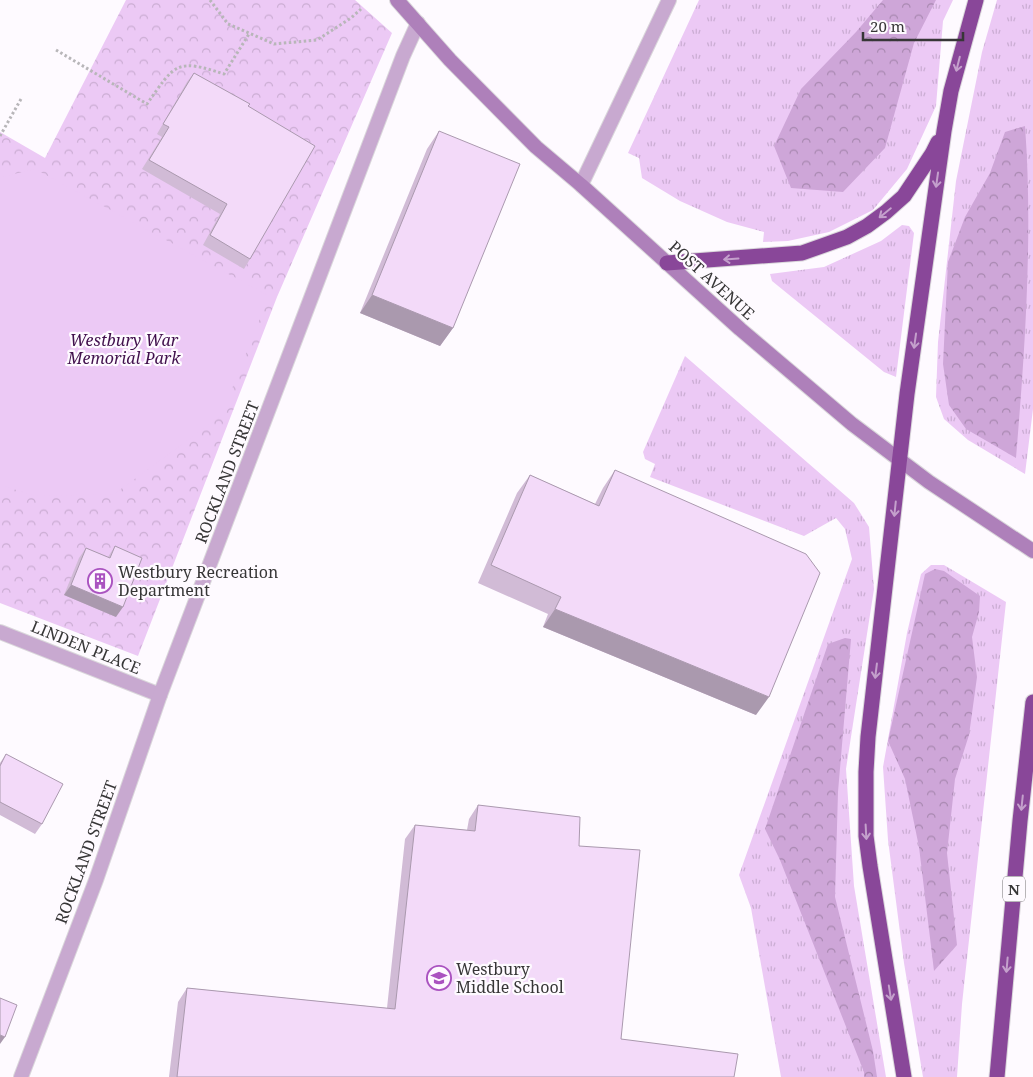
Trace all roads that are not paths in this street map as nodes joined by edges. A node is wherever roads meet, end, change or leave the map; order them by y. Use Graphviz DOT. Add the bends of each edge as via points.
graph roads {
  1 [pos="397,0"];
  2 [pos="669,0"];
  3 [pos="976,0"];
  4 [pos="418,23"];
  5 [pos="944,131"];
  6 [pos="581,185"];
  7 [pos="667,263"];
  8 [pos="900,461"];
  9 [pos="1033,551"];
  10 [pos="0,632"];
  11 [pos="160,695"];
  12 [pos="1033,702"];
  13 [pos="21,1077"];
  14 [pos="904,1077"];
  15 [pos="997,1077"];
  1 -- 4 [label="main road, POST AVENUE"];
  2 -- 6 [label="street"];
  3 -- 5 [label="highway, one-way" via="951,91"];
  4 -- 6 [label="main road, POST AVENUE" via="536,148"];
  4 -- 11 [label="street, ROCKLAND STREET"];
  5 -- 7 [label="highway, one-way" via="904,196 867,226 846,237 802,253"];
  5 -- 8 [label="highway, one-way"];
  6 -- 7 [label="main road, POST AVENUE"];
  7 -- 8 [label="main road, POST AVENUE" via="852,424"];
  8 -- 9 [label="main road, POST AVENUE"];
  8 -- 14 [label="highway, one-way" via="868,737 865,805 870,866"];
  10 -- 11 [label="street, LINDEN PLACE"];
  11 -- 13 [label="street, ROCKLAND STREET" via="96,880"];
  12 -- 15 [label="highway, N, one-way"];
}
